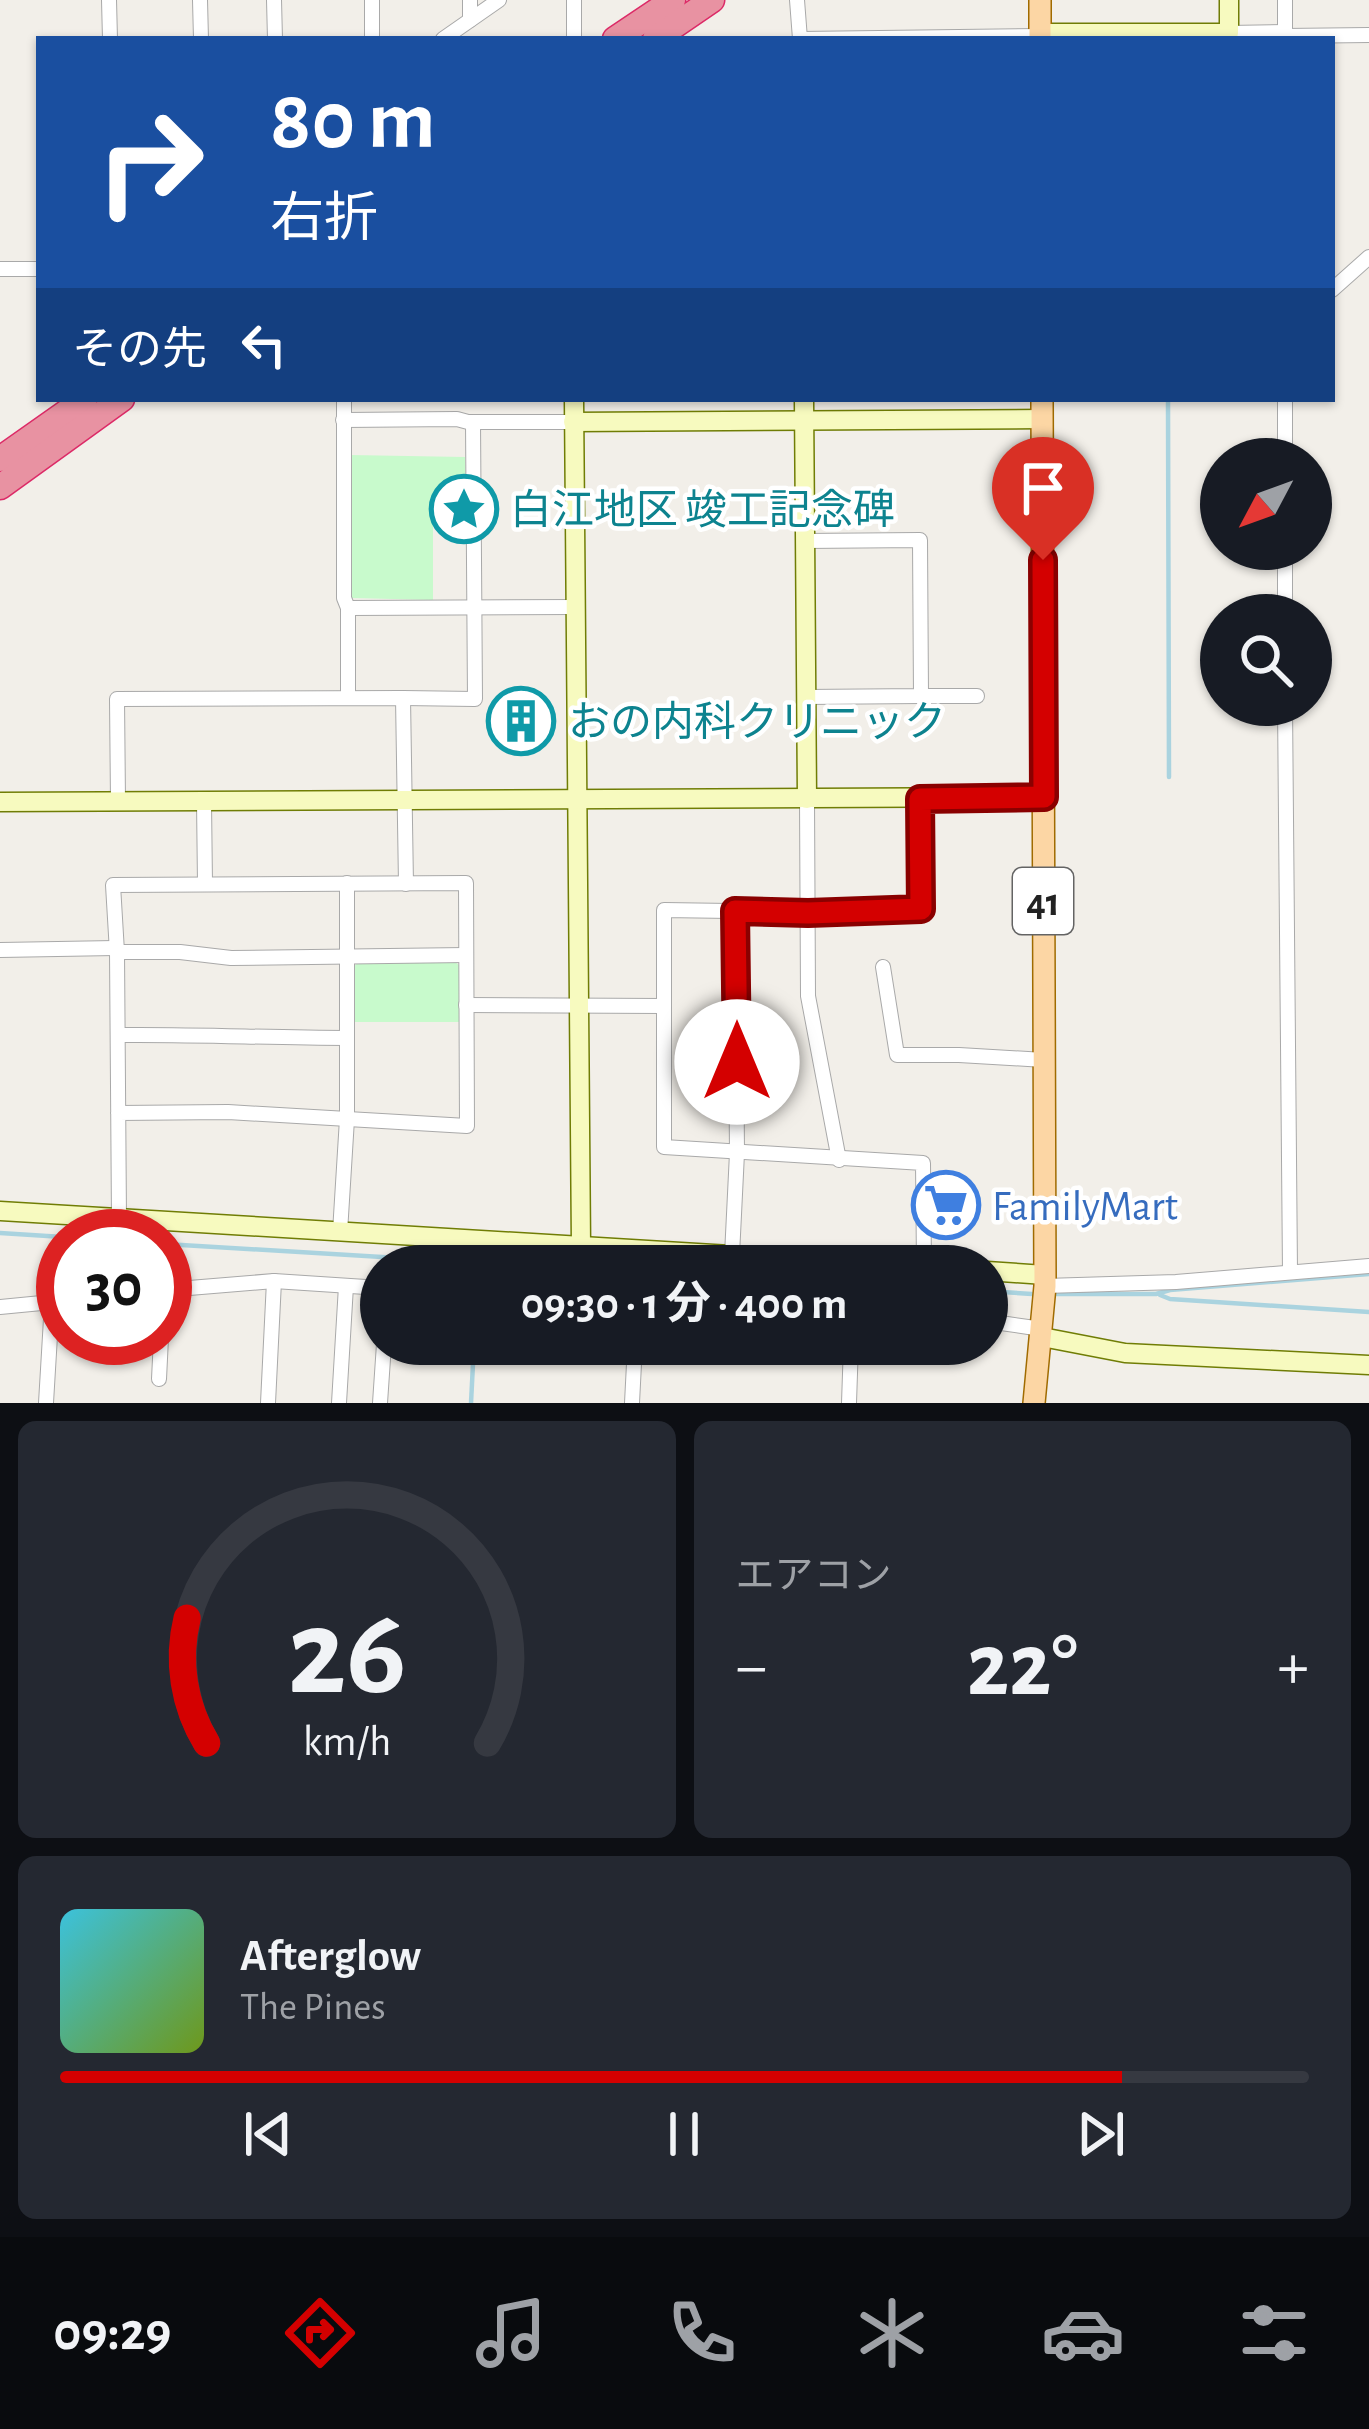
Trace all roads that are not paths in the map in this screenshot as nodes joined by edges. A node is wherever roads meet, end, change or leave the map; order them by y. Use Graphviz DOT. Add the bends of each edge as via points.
graph roads {
  1 [pos="109,0"];
  2 [pos="200,0"];
  3 [pos="274,0"];
  4 [pos="372,0"];
  5 [pos="470,0"];
  6 [pos="499,0"];
  7 [pos="574,0"];
  8 [pos="673,0"];
  9 [pos="712,0"];
  10 [pos="797,0"];
  11 [pos="1040,0"];
  12 [pos="1229,0"];
  13 [pos="1285,0"];
  14 [pos="470,20"];
  15 [pos="1229,33"];
  16 [pos="1369,35"];
  17 [pos="110,36"];
  18 [pos="201,36"];
  19 [pos="274,36"];
  20 [pos="372,36"];
  21 [pos="447,36"];
  22 [pos="574,36"];
  23 [pos="619,36"];
  24 [pos="659,36"];
  25 [pos="800,36"];
  26 [pos="1040,36"];
  27 [pos="1285,36"];
  28 [pos="1369,257"];
  29 [pos="0,269"];
  30 [pos="36,269"];
  31 [pos="1335,287"];
  32 [pos="81,402"];
  33 [pos="118,402"];
  34 [pos="344,402"];
  35 [pos="574,402"];
  36 [pos="804,402"];
  37 [pos="1285,402"];
  38 [pos="1042,409"];
  39 [pos="343,420"];
  40 [pos="804,420"];
  41 [pos="473,422"];
  42 [pos="574,422"];
  43 [pos="1285,438"];
  44 [pos="0,459"];
  45 [pos="0,487"];
  46 [pos="805,541"];
  47 [pos="347,608"];
  48 [pos="473,608"];
  49 [pos="576,608"];
  50 [pos="921,696"];
  51 [pos="805,697"];
  52 [pos="976,697"];
  53 [pos="348,698"];
  54 [pos="404,698"];
  55 [pos="1285,726"];
  56 [pos="578,797"];
  57 [pos="1044,797"];
  58 [pos="807,799"];
  59 [pos="920,799"];
  60 [pos="118,801"];
  61 [pos="406,801"];
  62 [pos="0,802"];
  63 [pos="204,802"];
  64 [pos="346,883"];
  65 [pos="205,884"];
  66 [pos="406,884"];
  67 [pos="735,911"];
  68 [pos="808,913"];
  69 [pos="0,950"];
  70 [pos="116,950"];
  71 [pos="466,955"];
  72 [pos="347,956"];
  73 [pos="883,967"];
  74 [pos="580,1004"];
  75 [pos="466,1005"];
  76 [pos="663,1006"];
  77 [pos="118,1035"];
  78 [pos="347,1038"];
  79 [pos="1043,1060"];
  80 [pos="118,1112"];
  81 [pos="347,1119"];
  82 [pos="737,1153"];
  83 [pos="839,1160"];
  84 [pos="119,1209"];
  85 [pos="0,1211"];
  86 [pos="36,1213"];
  87 [pos="192,1223"];
  88 [pos="340,1232"];
  89 [pos="548,1245"];
  90 [pos="580,1245"];
  91 [pos="732,1245"];
  92 [pos="921,1245"];
  93 [pos="1369,1266"];
  94 [pos="1290,1272"];
  95 [pos="1008,1274"];
  96 [pos="1045,1280"];
  97 [pos="274,1282"];
  98 [pos="346,1286"];
  99 [pos="360,1287"];
  100 [pos="192,1288"];
  101 [pos="36,1303"];
  102 [pos="0,1307"];
  103 [pos="1008,1325"];
  104 [pos="1039,1332"];
  105 [pos="50,1365"];
  106 [pos="160,1365"];
  107 [pos="383,1365"];
  108 [pos="634,1365"];
  109 [pos="850,1365"];
  110 [pos="1369,1365"];
  111 [pos="159,1379"];
  112 [pos="46,1403"];
  113 [pos="268,1403"];
  114 [pos="339,1403"];
  115 [pos="380,1403"];
  116 [pos="632,1403"];
  117 [pos="849,1403"];
  118 [pos="1034,1403"];
  1 -- 17 [label="street"];
  2 -- 18 [label="street"];
  3 -- 19 [label="street"];
  4 -- 20 [label="street"];
  5 -- 14 [label="street"];
  6 -- 14 [label="street"];
  7 -- 22 [label="street"];
  8 -- 23 [label="highway"];
  9 -- 24 [label="highway"];
  10 -- 25 [label="street"];
  11 -- 26 [label="main road"];
  12 -- 15 [label="street"];
  13 -- 27 [label="street"];
  14 -- 21 [label="street"];
  15 -- 26 [label="street"];
  15 -- 27 [label="street"];
  16 -- 27 [label="street"];
  28 -- 31 [label="street"];
  29 -- 30 [label="street"];
  32 -- 44 [label="highway"];
  33 -- 45 [label="highway"];
  34 -- 39 [label="street"];
  35 -- 42 [label="street"];
  36 -- 40 [label="street"];
  37 -- 43 [label="street"];
  38 -- 40 [label="street"];
  38 -- 57 [label="main road, 41"];
  39 -- 41 [label="street"];
  39 -- 47 [label="street"];
  40 -- 42 [label="street"];
  40 -- 46 [label="street"];
  41 -- 42 [label="street"];
  41 -- 48 [label="street"];
  42 -- 49 [label="street"];
  46 -- 50 [label="street" via="920,540"];
  46 -- 51 [label="street"];
  47 -- 48 [label="street"];
  47 -- 53 [label="street"];
  48 -- 49 [label="street"];
  48 -- 54 [label="street" via="475,699"];
  49 -- 56 [label="street"];
  50 -- 51 [label="street"];
  50 -- 52 [label="street"];
  51 -- 58 [label="street"];
  53 -- 54 [label="street"];
  53 -- 60 [label="street" via="117,700"];
  54 -- 61 [label="street"];
  55 -- 94 [label="street"];
  56 -- 58 [label="street"];
  56 -- 61 [label="street"];
  56 -- 74 [label="street"];
  57 -- 59 [label="street"];
  57 -- 79 [label="main road, 41"];
  58 -- 59 [label="street"];
  58 -- 68 [label="street"];
  59 -- 68 [label="street" via="921,909"];
  60 -- 62 [label="street"];
  60 -- 63 [label="street"];
  61 -- 63 [label="street"];
  61 -- 66 [label="street"];
  63 -- 65 [label="street"];
  64 -- 65 [label="street"];
  64 -- 66 [label="street"];
  64 -- 72 [label="street"];
  65 -- 70 [label="street" via="113,885"];
  66 -- 71 [label="street" via="466,883"];
  67 -- 68 [label="street"];
  67 -- 76 [label="street" via="664,910"];
  67 -- 82 [label="street"];
  68 -- 83 [label="street" via="808,996"];
  69 -- 70 [label="street"];
  70 -- 72 [label="street"];
  70 -- 77 [label="street"];
  71 -- 72 [label="street"];
  71 -- 75 [label="street"];
  72 -- 78 [label="street"];
  73 -- 79 [label="street" via="897,1055"];
  74 -- 75 [label="street"];
  74 -- 76 [label="street"];
  74 -- 90 [label="street"];
  75 -- 81 [label="street" via="467,1126"];
  76 -- 82 [label="street" via="664,1148"];
  77 -- 78 [label="street"];
  77 -- 80 [label="street"];
  78 -- 81 [label="street"];
  79 -- 96 [label="main road, 41"];
  80 -- 81 [label="street"];
  80 -- 84 [label="street"];
  81 -- 88 [label="street"];
  82 -- 83 [label="street"];
  82 -- 91 [label="street"];
  83 -- 92 [label="street" via="923,1163"];
  85 -- 86 [label="street"];
  87 -- 88 [label="street"];
  88 -- 89 [label="street"];
  93 -- 94 [label="street"];
  94 -- 96 [label="street" via="1176,1282"];
  95 -- 96 [label="street"];
  96 -- 104 [label="main road, 41"];
  97 -- 98 [label="street"];
  97 -- 100 [label="street"];
  97 -- 113 [label="street"];
  98 -- 99 [label="street"];
  98 -- 114 [label="street"];
  101 -- 102 [label="street"];
  103 -- 104 [label="street"];
  104 -- 110 [label="street" via="1125,1353"];
  104 -- 118 [label="main road, 41"];
  105 -- 112 [label="street"];
  106 -- 111 [label="street"];
  107 -- 115 [label="street"];
  108 -- 116 [label="street"];
  109 -- 117 [label="street"];
}
